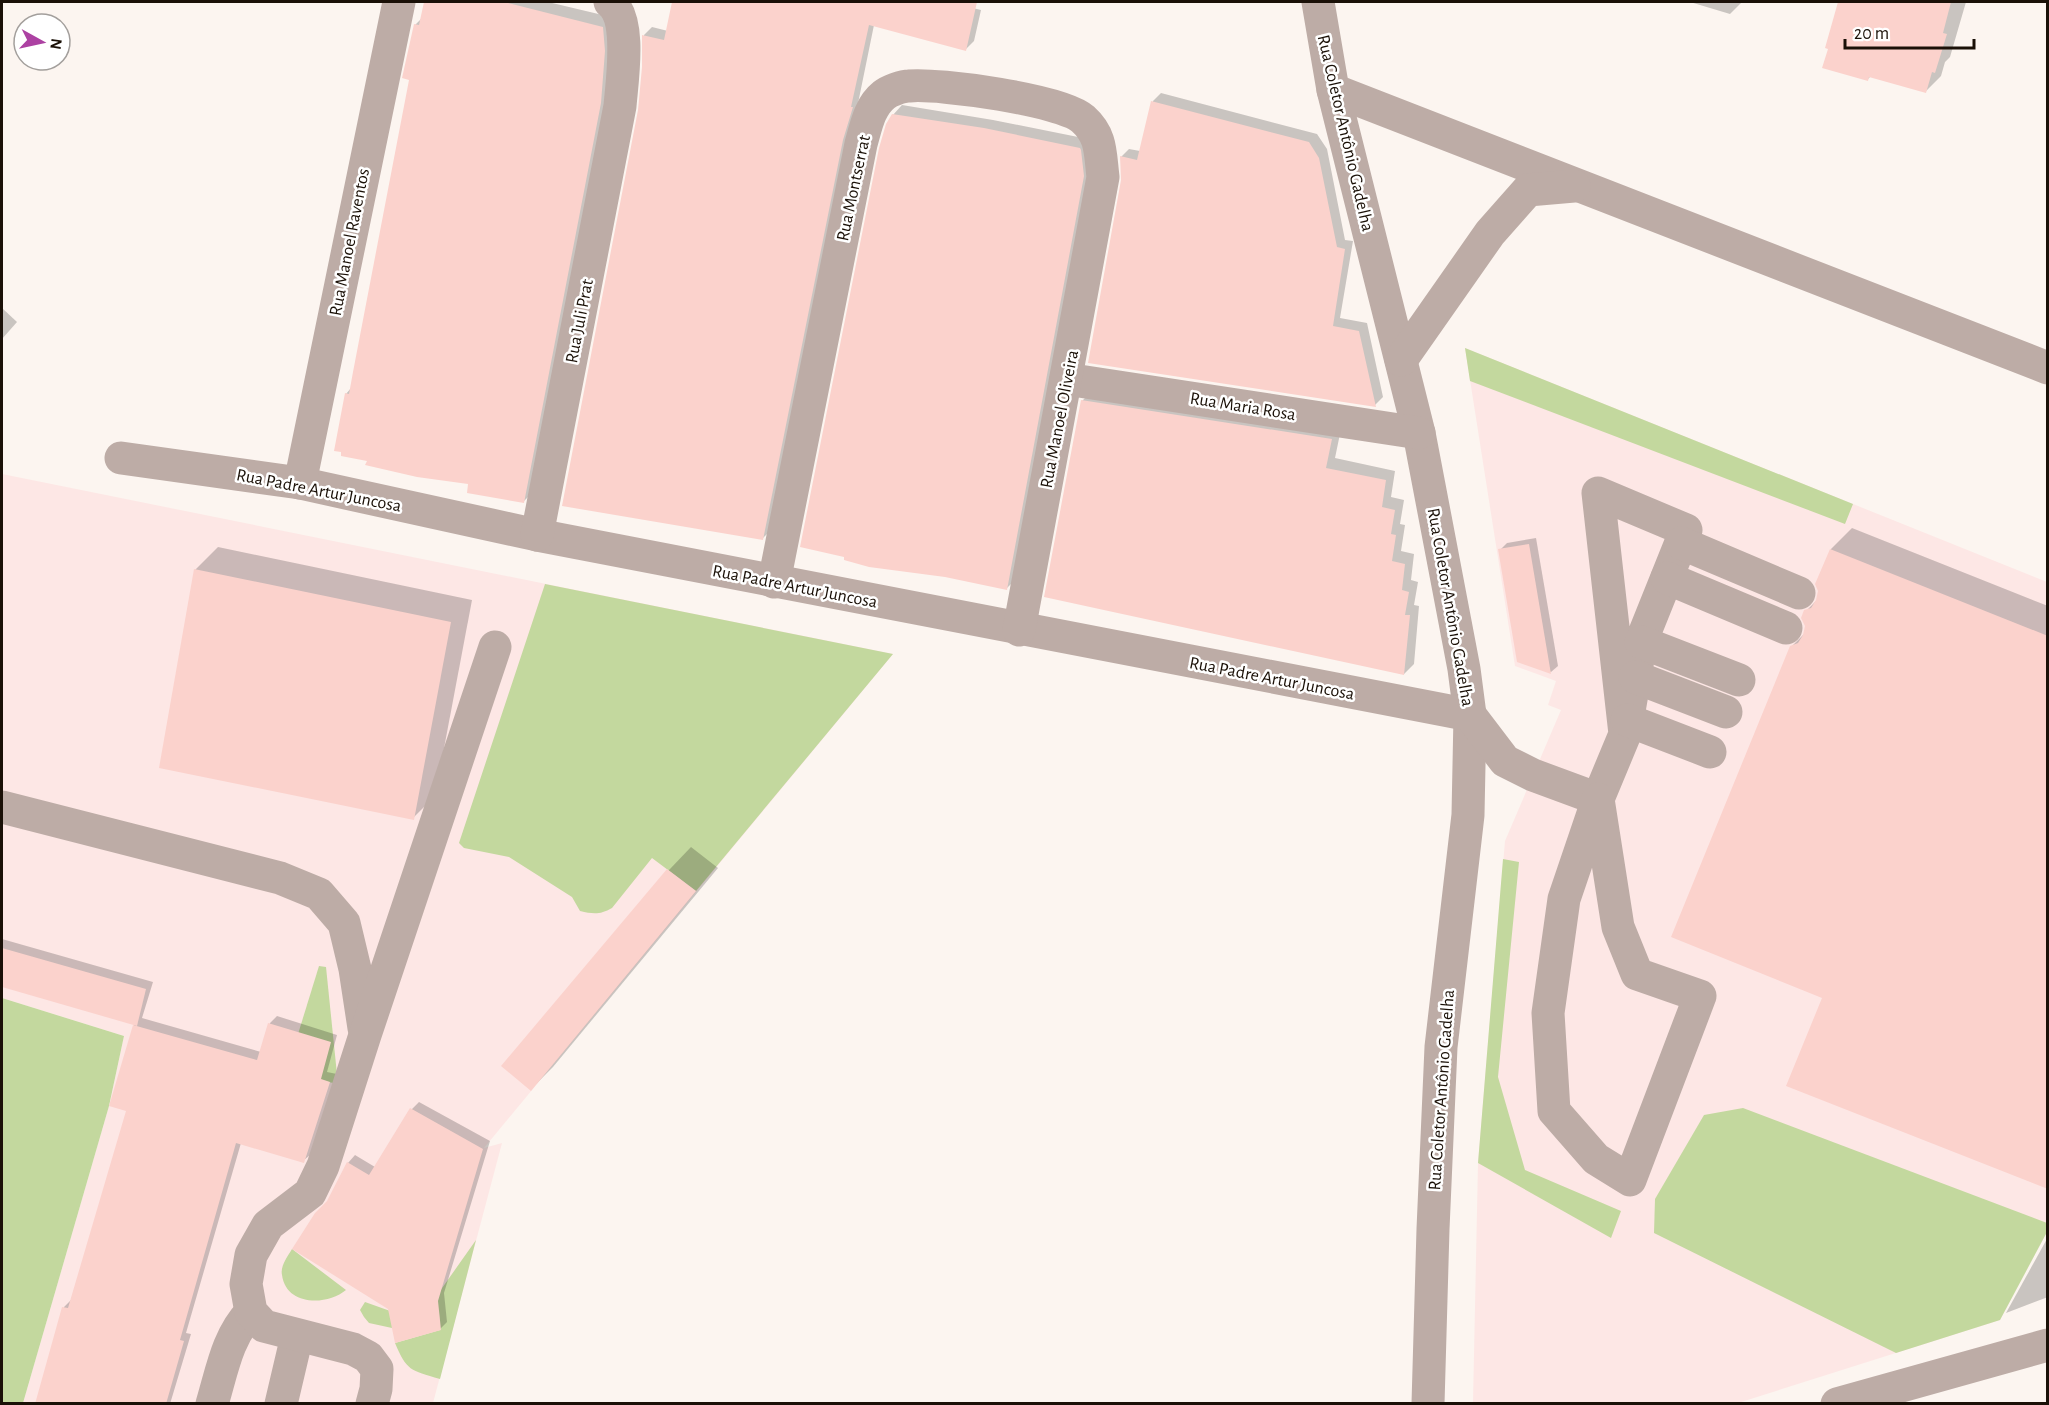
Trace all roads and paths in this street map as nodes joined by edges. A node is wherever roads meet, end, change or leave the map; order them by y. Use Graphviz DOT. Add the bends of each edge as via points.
graph roads {
  1 [pos="399,2"];
  2 [pos="610,2"];
  3 [pos="1318,2"];
  4 [pos="1333,90"];
  5 [pos="1579,185"];
  6 [pos="1098,208"];
  7 [pos="1401,360"];
  8 [pos="2048,368"];
  9 [pos="1066,379"];
  10 [pos="1419,433"];
  11 [pos="121,458"];
  12 [pos="300,483"];
  13 [pos="537,535"];
  14 [pos="1681,543"];
  15 [pos="1667,578"];
  16 [pos="774,582"];
  17 [pos="1799,593"];
  18 [pos="1786,628"];
  19 [pos="1019,630"];
  20 [pos="1641,642"];
  21 [pos="495,647"];
  22 [pos="1635,677"];
  23 [pos="1739,680"];
  24 [pos="1726,712"];
  25 [pos="1470,715"];
  26 [pos="1626,727"];
  27 [pos="1710,752"];
  28 [pos="1598,799"];
  29 [pos="2,807"];
  30 [pos="365,1035"];
  31 [pos="251,1312"];
  32 [pos="297,1336"];
  33 [pos="2048,1345"];
  34 [pos="212,1404"];
  35 [pos="281,1404"];
  36 [pos="372,1404"];
  37 [pos="1428,1404"];
  38 [pos="1837,1404"];
  1 -- 12 [label="street, Rua Manoel Raventos"];
  2 -- 13 [label="street, Rua Juli Prat" via="617,7 625,44 620,106"];
  3 -- 4 [label="street, Rua Coletor Antônio Gadelha"];
  4 -- 5 [label="street"];
  4 -- 7 [label="street, Rua Coletor Antônio Gadelha"];
  5 -- 7 [label="street" via="1528,190 1490,233"];
  5 -- 8 [label="street"];
  6 -- 9 [label="street, Rua Manoel Oliveira"];
  6 -- 16 [label="street, Rua Montserrat" via="1104,177 1098,137 1082,118 1056,105 937,86 907,86 884,95 870,113 861,144"];
  7 -- 10 [label="street, Rua Coletor Antônio Gadelha"];
  9 -- 10 [label="street, Rua Maria Rosa"];
  9 -- 19 [label="street, Rua Manoel Oliveira"];
  10 -- 25 [label="street, Rua Coletor Antônio Gadelha"];
  11 -- 12 [label="street, Rua Padre Artur Juncosa"];
  12 -- 13 [label="street, Rua Padre Artur Juncosa"];
  13 -- 16 [label="street, Rua Padre Artur Juncosa"];
  14 -- 15 [label="street"];
  14 -- 17 [label="street"];
  14 -- 26 [label="street" via="1686,530 1598,493"];
  15 -- 18 [label="street"];
  15 -- 20 [label="street"];
  16 -- 19 [label="street, Rua Padre Artur Juncosa"];
  19 -- 25 [label="street, Rua Padre Artur Juncosa"];
  20 -- 22 [label="street"];
  20 -- 23 [label="street"];
  21 -- 30 [label="street"];
  22 -- 24 [label="street"];
  22 -- 26 [label="street"];
  25 -- 28 [label="street" via="1505,761"];
  25 -- 37 [label="street, Rua Coletor Antônio Gadelha" via="1468,815 1441,1047"];
  26 -- 27 [label="street"];
  26 -- 28 [label="street"];
  28 -- 28 [label="street" via="1564,899 1548,1013 1554,1111 1596,1159 1630,1180 1700,996 1638,974 1618,927"];
  29 -- 30 [label="street" via="280,878 319,894 344,923 356,969"];
  30 -- 31 [label="street" via="319,1175 310,1192 268,1225 251,1255 246,1284"];
  31 -- 32 [label="street" via="264,1326"];
  31 -- 34 [label="street" via="231,1340"];
  32 -- 35 [label="street"];
  32 -- 36 [label="street" via="353,1349 368,1357 376,1369"];
  33 -- 38 [label="street"];
}
